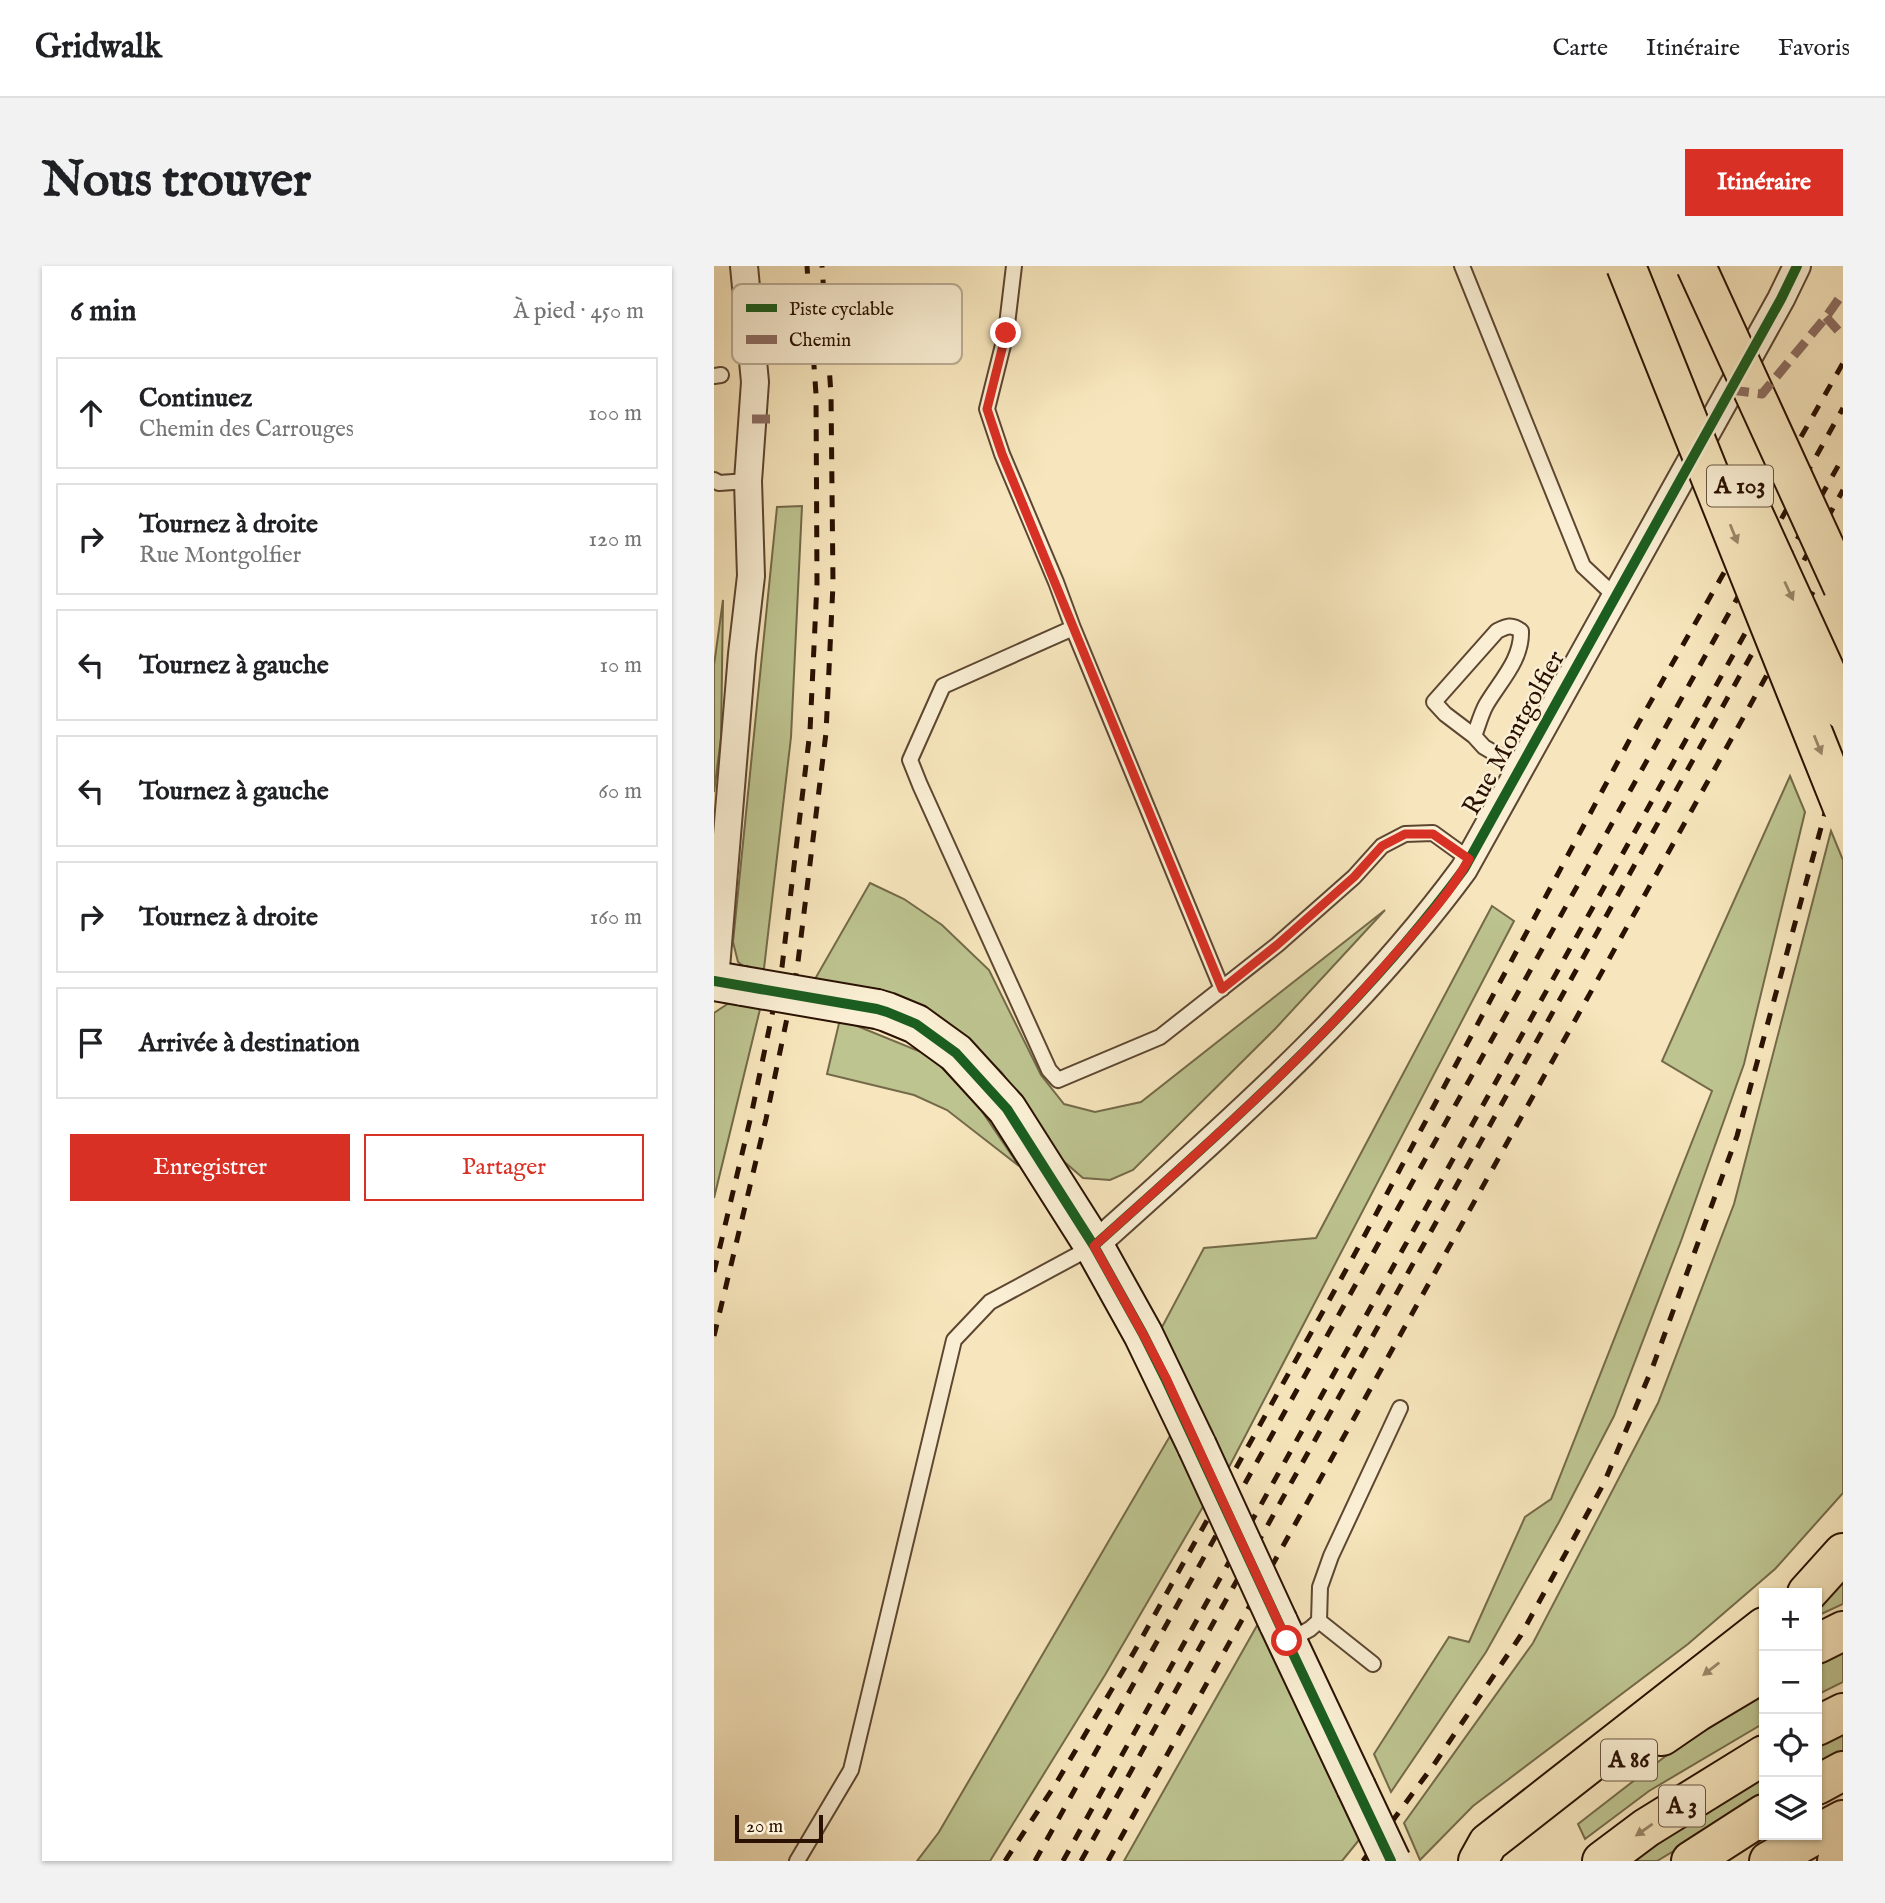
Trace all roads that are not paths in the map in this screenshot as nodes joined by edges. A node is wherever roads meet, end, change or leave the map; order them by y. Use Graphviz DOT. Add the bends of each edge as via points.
graph roads {
  1 [pos="744,266"];
  2 [pos="1014,266"];
  3 [pos="1462,266"];
  4 [pos="1628,266"];
  5 [pos="1696,266"];
  6 [pos="1702,266"];
  7 [pos="1797,266"];
  8 [pos="746,284"];
  9 [pos="753,364"];
  10 [pos="714,480"];
  11 [pos="748,481"];
  12 [pos="1843,526"];
  13 [pos="1843,587"];
  14 [pos="1616,597"];
  15 [pos="1073,628"];
  16 [pos="1843,710"];
  17 [pos="1474,736"];
  18 [pos="1520,768"];
  19 [pos="1843,808"];
  20 [pos="1469,859"];
  21 [pos="724,982"];
  22 [pos="1222,989"];
  23 [pos="1094,1246"];
  24 [pos="1400,1408"];
  25 [pos="1843,1553"];
  26 [pos="1812,1588"];
  27 [pos="1319,1620"];
  28 [pos="1282,1631"];
  29 [pos="1759,1631"];
  30 [pos="1843,1631"];
  31 [pos="1822,1642"];
  32 [pos="1373,1664"];
  33 [pos="1759,1675"];
  34 [pos="1843,1713"];
  35 [pos="1822,1724"];
  36 [pos="1759,1758"];
  37 [pos="1843,1772"];
  38 [pos="1822,1782"];
  39 [pos="1759,1817"];
  40 [pos="1843,1820"];
  41 [pos="1822,1831"];
  42 [pos="1806,1840"];
  43 [pos="1843,1858"];
  44 [pos="797,1861"];
  45 [pos="1391,1861"];
  46 [pos="1478,1861"];
  47 [pos="1505,1861"];
  48 [pos="1602,1861"];
  49 [pos="1691,1861"];
  50 [pos="1769,1861"];
  51 [pos="1837,1861"];
  1 -- 8 [label="street"];
  2 -- 15 [label="lane" via="1006,333 987,409"];
  3 -- 14 [label="lane" via="1583,566"];
  4 -- 16 [label="highway, A 103, one-way, bridge" via="1684,366"];
  4 -- 19 [label="highway, one-way, bridge"];
  5 -- 13 [label="highway, A 103, bridge"];
  6 -- 12 [label="highway"];
  7 -- 14 [label="street, Rue Montgolfier"];
  9 -- 11 [label="street"];
  10 -- 11 [label="lane"];
  11 -- 21 [label="street" via="751,576 741,667"];
  14 -- 18 [label="street, Rue Montgolfier"];
  15 -- 22 [label="lane"];
  15 -- 22 [label="lane" via="943,685 910,760 920,785 1049,1070 1058,1080 1160,1037"];
  17 -- 17 [label="lane" via="1484,708 1522,643 1521,631 1515,626 1497,631 1434,702"];
  17 -- 18 [label="lane"];
  18 -- 20 [label="street, Rue Montgolfier"];
  20 -- 22 [label="lane" via="1433,834 1405,834 1382,846 1354,877"];
  20 -- 23 [label="street, Rue Montgolfier" via="1434,909 1354,1002 1255,1101"];
  21 -- 23 [label="street, bridge" via="877,1009 916,1024 956,1053 1007,1109"];
  23 -- 28 [label="street, bridge" via="1143,1334"];
  23 -- 44 [label="lane" via="990,1302 954,1340 851,1770"];
  24 -- 27 [label="lane" via="1331,1556 1320,1587"];
  25 -- 26 [label="highway"];
  27 -- 28 [label="lane" via="1310,1629"];
  27 -- 32 [label="lane"];
  28 -- 45 [label="street, bridge"];
  29 -- 46 [label="highway, one-way" via="1489,1843"];
  30 -- 31 [label="highway"];
  33 -- 47 [label="highway, A 86" via="1652,1743 1561,1811"];
  34 -- 35 [label="highway"];
  36 -- 48 [label="highway, A 3, one-way"];
  37 -- 38 [label="highway"];
  39 -- 49 [label="highway, A 3"];
  40 -- 41 [label="highway"];
  42 -- 50 [label="highway"];
  43 -- 51 [label="highway"];
}
